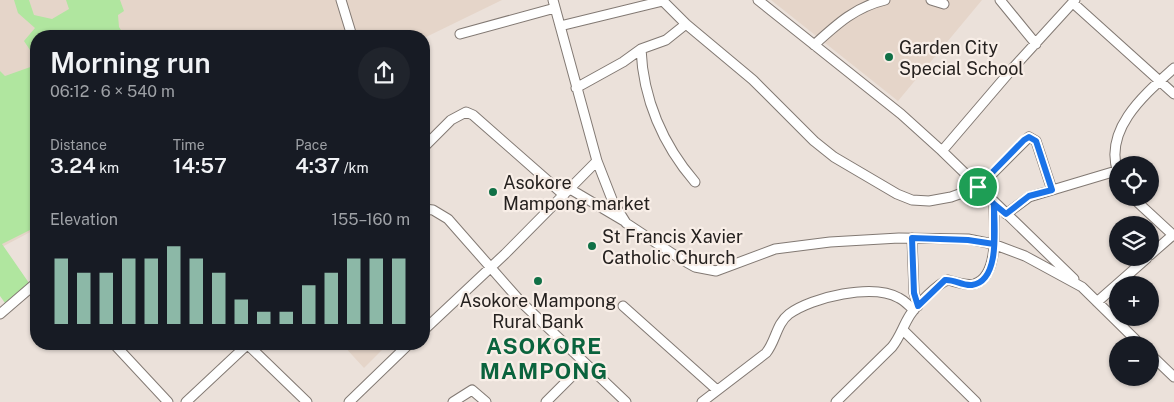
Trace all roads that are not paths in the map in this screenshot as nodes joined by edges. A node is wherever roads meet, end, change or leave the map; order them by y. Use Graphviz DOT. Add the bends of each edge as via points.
graph roads {
  1 [pos="341,0"];
  2 [pos="662,0"];
  3 [pos="758,0"];
  4 [pos="885,0"];
  5 [pos="931,0"];
  6 [pos="1000,0"];
  7 [pos="1074,1"];
  8 [pos="554,4"];
  9 [pos="944,4"];
  10 [pos="686,24"];
  11 [pos="560,26"];
  12 [pos="350,30"];
  13 [pos="460,34"];
  14 [pos="1036,44"];
  15 [pos="814,45"];
  16 [pos="641,49"];
  17 [pos="1174,68"];
  18 [pos="1160,81"];
  19 [pos="576,88"];
  20 [pos="1174,94"];
  21 [pos="430,141"];
  22 [pos="942,151"];
  23 [pos="1117,156"];
  24 [pos="597,161"];
  25 [pos="1109,174"];
  26 [pos="695,182"];
  27 [pos="978,187"];
  28 [pos="1052,190"];
  29 [pos="567,192"];
  30 [pos="994,204"];
  31 [pos="1141,206"];
  32 [pos="430,210"];
  33 [pos="1006,214"];
  34 [pos="626,223"];
  35 [pos="1173,236"];
  36 [pos="912,238"];
  37 [pos="994,244"];
  38 [pos="1159,248"];
  39 [pos="1138,266"];
  40 [pos="491,267"];
  41 [pos="1082,287"];
  42 [pos="30,288"];
  43 [pos="1097,302"];
  44 [pos="623,306"];
  45 [pos="916,308"];
  46 [pos="0,314"];
  47 [pos="430,324"];
  48 [pos="903,330"];
  49 [pos="1132,336"];
  50 [pos="120,350"];
  51 [pos="242,350"];
  52 [pos="254,350"];
  53 [pos="402,350"];
  54 [pos="585,363"];
  55 [pos="1159,363"];
  56 [pos="1174,377"];
  57 [pos="717,390"];
  58 [pos="168,402"];
  59 [pos="186,402"];
  60 [pos="307,402"];
  61 [pos="349,402"];
  62 [pos="452,402"];
  63 [pos="486,402"];
  64 [pos="546,402"];
  65 [pos="626,402"];
  66 [pos="702,402"];
  67 [pos="836,402"];
  68 [pos="976,402"];
  1 -- 12 [label="street"];
  2 -- 10 [label="street"];
  2 -- 11 [label="street"];
  3 -- 15 [label="street"];
  4 -- 15 [label="street" via="841,20"];
  5 -- 9 [label="street"];
  6 -- 14 [label="street"];
  7 -- 14 [label="street"];
  7 -- 18 [label="street"];
  8 -- 11 [label="street"];
  8 -- 13 [label="street"];
  10 -- 16 [label="street" via="666,40"];
  10 -- 27 [label="street" via="753,80 814,141 834,157 897,194 912,200 929,201"];
  11 -- 19 [label="street"];
  14 -- 22 [label="street"];
  15 -- 22 [label="street"];
  16 -- 19 [label="street"];
  16 -- 26 [label="street" via="642,65 660,131 674,156"];
  17 -- 18 [label="street"];
  18 -- 20 [label="street"];
  18 -- 23 [label="street" via="1128,115 1117,136"];
  19 -- 24 [label="street"];
  21 -- 29 [label="street" via="451,120 466,112"];
  22 -- 27 [label="street"];
  24 -- 29 [label="street"];
  24 -- 34 [label="street" via="613,202"];
  25 -- 28 [label="street"];
  27 -- 28 [label="street" via="1029,137 1036,141"];
  27 -- 30 [label="street"];
  28 -- 33 [label="street" via="1029,196"];
  29 -- 34 [label="street"];
  29 -- 40 [label="street"];
  30 -- 33 [label="street"];
  30 -- 37 [label="street"];
  31 -- 35 [label="street"];
  32 -- 40 [label="street" via="448,219"];
  33 -- 41 [label="street"];
  34 -- 36 [label="street" via="680,258 708,271 729,268 782,248"];
  35 -- 38 [label="street"];
  36 -- 37 [label="street"];
  36 -- 45 [label="street"];
  37 -- 41 [label="street" via="1025,256"];
  37 -- 45 [label="street" via="992,265 988,276 981,282 963,284 945,280"];
  39 -- 43 [label="street"];
  40 -- 47 [label="street"];
  40 -- 54 [label="street" via="520,302"];
  41 -- 43 [label="street"];
  42 -- 46 [label="street"];
  43 -- 49 [label="street"];
  44 -- 57 [label="street"];
  45 -- 48 [label="street"];
  45 -- 57 [label="street" via="888,294 842,294 820,299 789,314 766,353"];
  48 -- 67 [label="street" via="892,347"];
  48 -- 68 [label="street"];
  50 -- 58 [label="street"];
  51 -- 59 [label="street"];
  52 -- 60 [label="street"];
  53 -- 61 [label="street"];
  54 -- 64 [label="street"];
  54 -- 65 [label="street"];
  55 -- 56 [label="street"];
  57 -- 66 [label="street"];
  62 -- 63 [label="street" via="472,390"];
}
